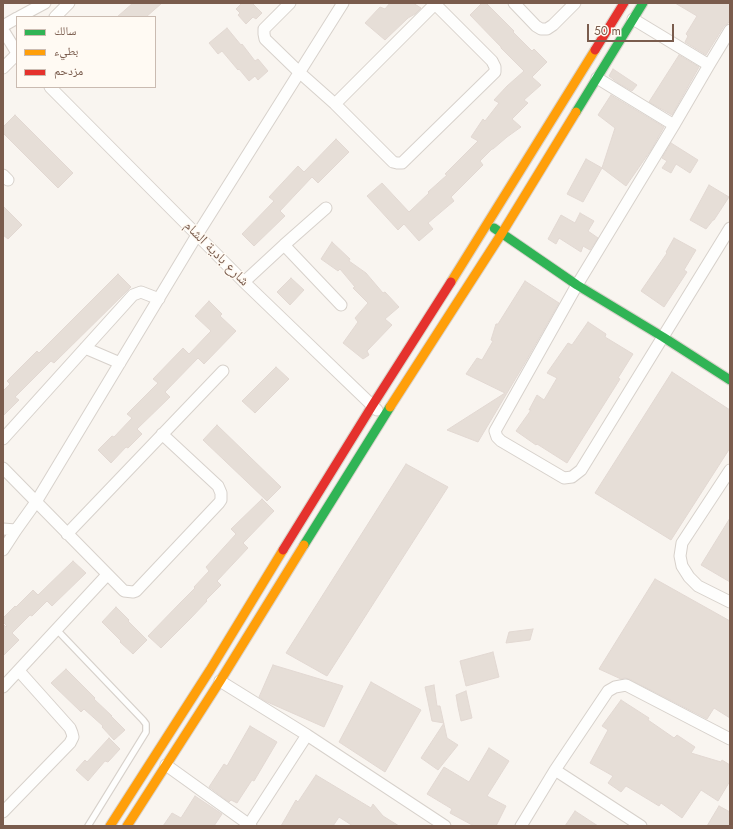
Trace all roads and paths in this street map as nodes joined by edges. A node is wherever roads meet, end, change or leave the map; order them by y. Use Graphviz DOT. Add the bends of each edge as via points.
graph roads {
  1 [pos="45,3"];
  2 [pos="69,3"];
  3 [pos="290,3"];
  4 [pos="343,3"];
  5 [pos="514,3"];
  6 [pos="575,3"];
  7 [pos="624,3"];
  8 [pos="643,3"];
  9 [pos="436,4"];
  10 [pos="22,16"];
  11 [pos="56,16"];
  12 [pos="16,19"];
  13 [pos="633,19"];
  14 [pos="3,26"];
  15 [pos="3,30"];
  16 [pos="730,30"];
  17 [pos="16,51"];
  18 [pos="16,54"];
  19 [pos="709,65"];
  20 [pos="3,68"];
  21 [pos="299,72"];
  22 [pos="597,78"];
  23 [pos="51,88"];
  24 [pos="335,104"];
  25 [pos="674,125"];
  26 [pos="326,208"];
  27 [pos="488,223"];
  28 [pos="730,228"];
  29 [pos="502,233"];
  30 [pos="197,235"];
  31 [pos="284,244"];
  32 [pos="244,282"];
  33 [pos="577,285"];
  34 [pos="159,299"];
  35 [pos="341,305"];
  36 [pos="663,337"];
  37 [pos="85,348"];
  38 [pos="120,363"];
  39 [pos="223,371"];
  40 [pos="730,380"];
  41 [pos="372,406"];
  42 [pos="384,417"];
  43 [pos="162,434"];
  44 [pos="3,439"];
  45 [pos="3,468"];
  46 [pos="730,470"];
  47 [pos="36,502"];
  48 [pos="3,529"];
  49 [pos="16,530"];
  50 [pos="67,534"];
  51 [pos="285,549"];
  52 [pos="3,550"];
  53 [pos="298,556"];
  54 [pos="108,576"];
  55 [pos="730,602"];
  56 [pos="57,630"];
  57 [pos="19,671"];
  58 [pos="220,681"];
  59 [pos="3,687"];
  60 [pos="307,735"];
  61 [pos="730,739"];
  62 [pos="166,766"];
  63 [pos="555,770"];
  64 [pos="3,812"];
  65 [pos="88,826"];
  66 [pos="110,826"];
  67 [pos="127,826"];
  68 [pos="249,826"];
  69 [pos="445,826"];
  70 [pos="521,826"];
  71 [pos="641,826"];
  1 -- 10 [label="street"];
  2 -- 11 [label="street"];
  3 -- 21 [label="street" via="264,29 264,34 265,39"];
  4 -- 21 [label="street"];
  5 -- 6 [label="street" via="536,26 547,30"];
  7 -- 27 [label="street"];
  8 -- 13 [label="street"];
  9 -- 24 [label="street"];
  9 -- 24 [label="street" via="492,61 495,72 402,163 392,162"];
  12 -- 14 [label="street"];
  13 -- 19 [label="street"];
  13 -- 22 [label="street"];
  15 -- 17 [label="street"];
  16 -- 19 [label="street"];
  18 -- 20 [label="street"];
  19 -- 25 [label="street"];
  21 -- 24 [label="street"];
  21 -- 30 [label="street"];
  22 -- 25 [label="street"];
  22 -- 29 [label="street"];
  23 -- 30 [label="street, شارع بادية الشام"];
  25 -- 33 [label="street"];
  26 -- 31 [label="street"];
  27 -- 29 [label="street"];
  27 -- 41 [label="street"];
  28 -- 36 [label="street"];
  29 -- 33 [label="street"];
  29 -- 42 [label="street"];
  30 -- 32 [label="street, شارع بادية الشام"];
  30 -- 34 [label="street"];
  31 -- 32 [label="street"];
  31 -- 35 [label="street"];
  32 -- 41 [label="street, شارع بادية الشام"];
  33 -- 36 [label="street"];
  33 -- 36 [label="street" via="495,431 501,441 564,478 572,477 581,470"];
  34 -- 37 [label="street" via="141,292 133,295"];
  34 -- 38 [label="street"];
  36 -- 40 [label="street"];
  37 -- 38 [label="street"];
  37 -- 44 [label="street"];
  38 -- 47 [label="street"];
  39 -- 43 [label="street"];
  41 -- 42 [label="street, شارع بادية الشام"];
  41 -- 51 [label="street"];
  42 -- 53 [label="street"];
  43 -- 50 [label="street"];
  43 -- 54 [label="street" via="218,486 221,500 136,591 124,591"];
  45 -- 47 [label="street"];
  46 -- 55 [label="street" via="682,543 680,556 682,566 698,586"];
  47 -- 49 [label="street"];
  47 -- 50 [label="street"];
  48 -- 49 [label="street"];
  49 -- 52 [label="street"];
  50 -- 54 [label="street"];
  51 -- 53 [label="street"];
  51 -- 66 [label="street"];
  53 -- 58 [label="street"];
  54 -- 56 [label="street"];
  56 -- 57 [label="street"];
  56 -- 65 [label="lane" via="146,724 146,732"];
  57 -- 59 [label="street"];
  57 -- 64 [label="street" via="70,728 72,737 70,744"];
  58 -- 60 [label="street"];
  58 -- 62 [label="street"];
  60 -- 68 [label="street"];
  60 -- 69 [label="street"];
  61 -- 63 [label="street" via="626,685 608,691"];
  62 -- 67 [label="street"];
  62 -- 68 [label="street"];
  63 -- 70 [label="street"];
  63 -- 71 [label="street"];
}
